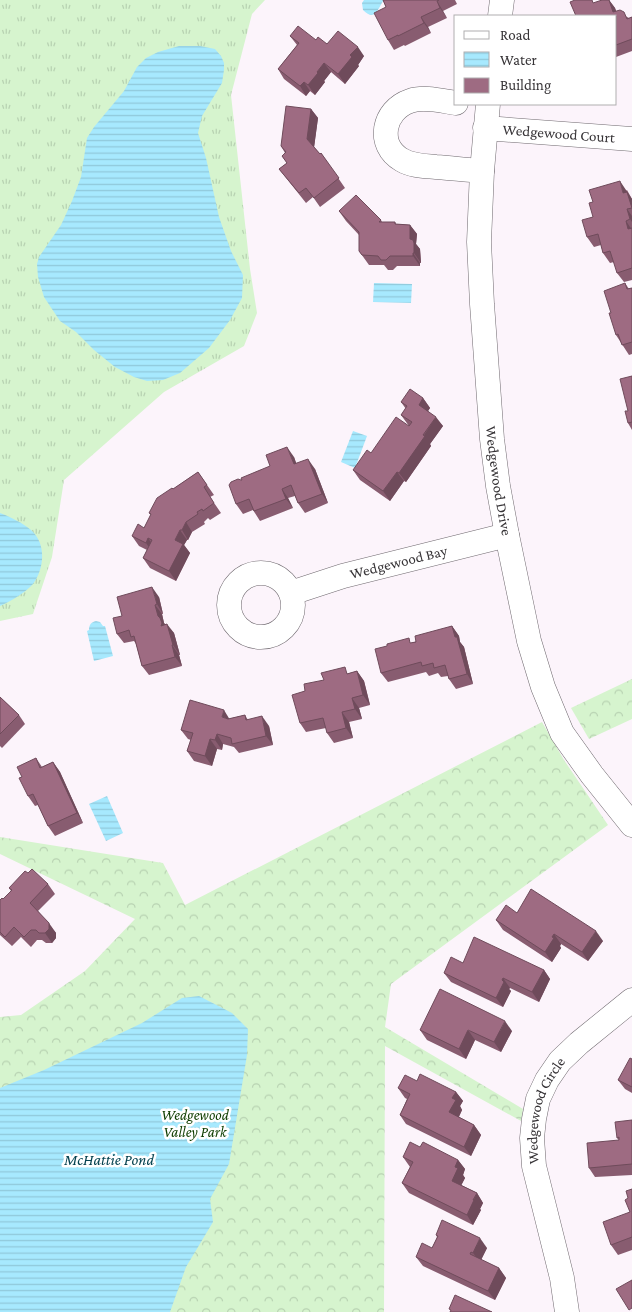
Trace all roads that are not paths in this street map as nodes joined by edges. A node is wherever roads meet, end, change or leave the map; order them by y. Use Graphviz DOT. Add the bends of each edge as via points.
graph roads {
  1 [pos="502,0"];
  2 [pos="500,15"];
  3 [pos="454,103"];
  4 [pos="481,110"];
  5 [pos="632,139"];
  6 [pos="482,171"];
  7 [pos="507,535"];
  8 [pos="291,593"];
  9 [pos="632,825"];
  10 [pos="632,1000"];
  11 [pos="568,1312"];
  1 -- 2 [label="street"];
  3 -- 6 [label="street" via="418,99 398,107 386,124 388,144 395,155 409,163"];
  4 -- 5 [label="street, Wedgewood Court"];
  4 -- 6 [label="street, Wedgewood Drive"];
  6 -- 7 [label="street, Wedgewood Drive" via="479,242 482,304 492,439"];
  7 -- 8 [label="street, Wedgewood Bay" via="343,576"];
  7 -- 9 [label="street, Wedgewood Drive" via="529,641 562,733"];
  10 -- 11 [label="street, Wedgewood Circle" via="560,1061 538,1098 532,1138 534,1166"];
}
